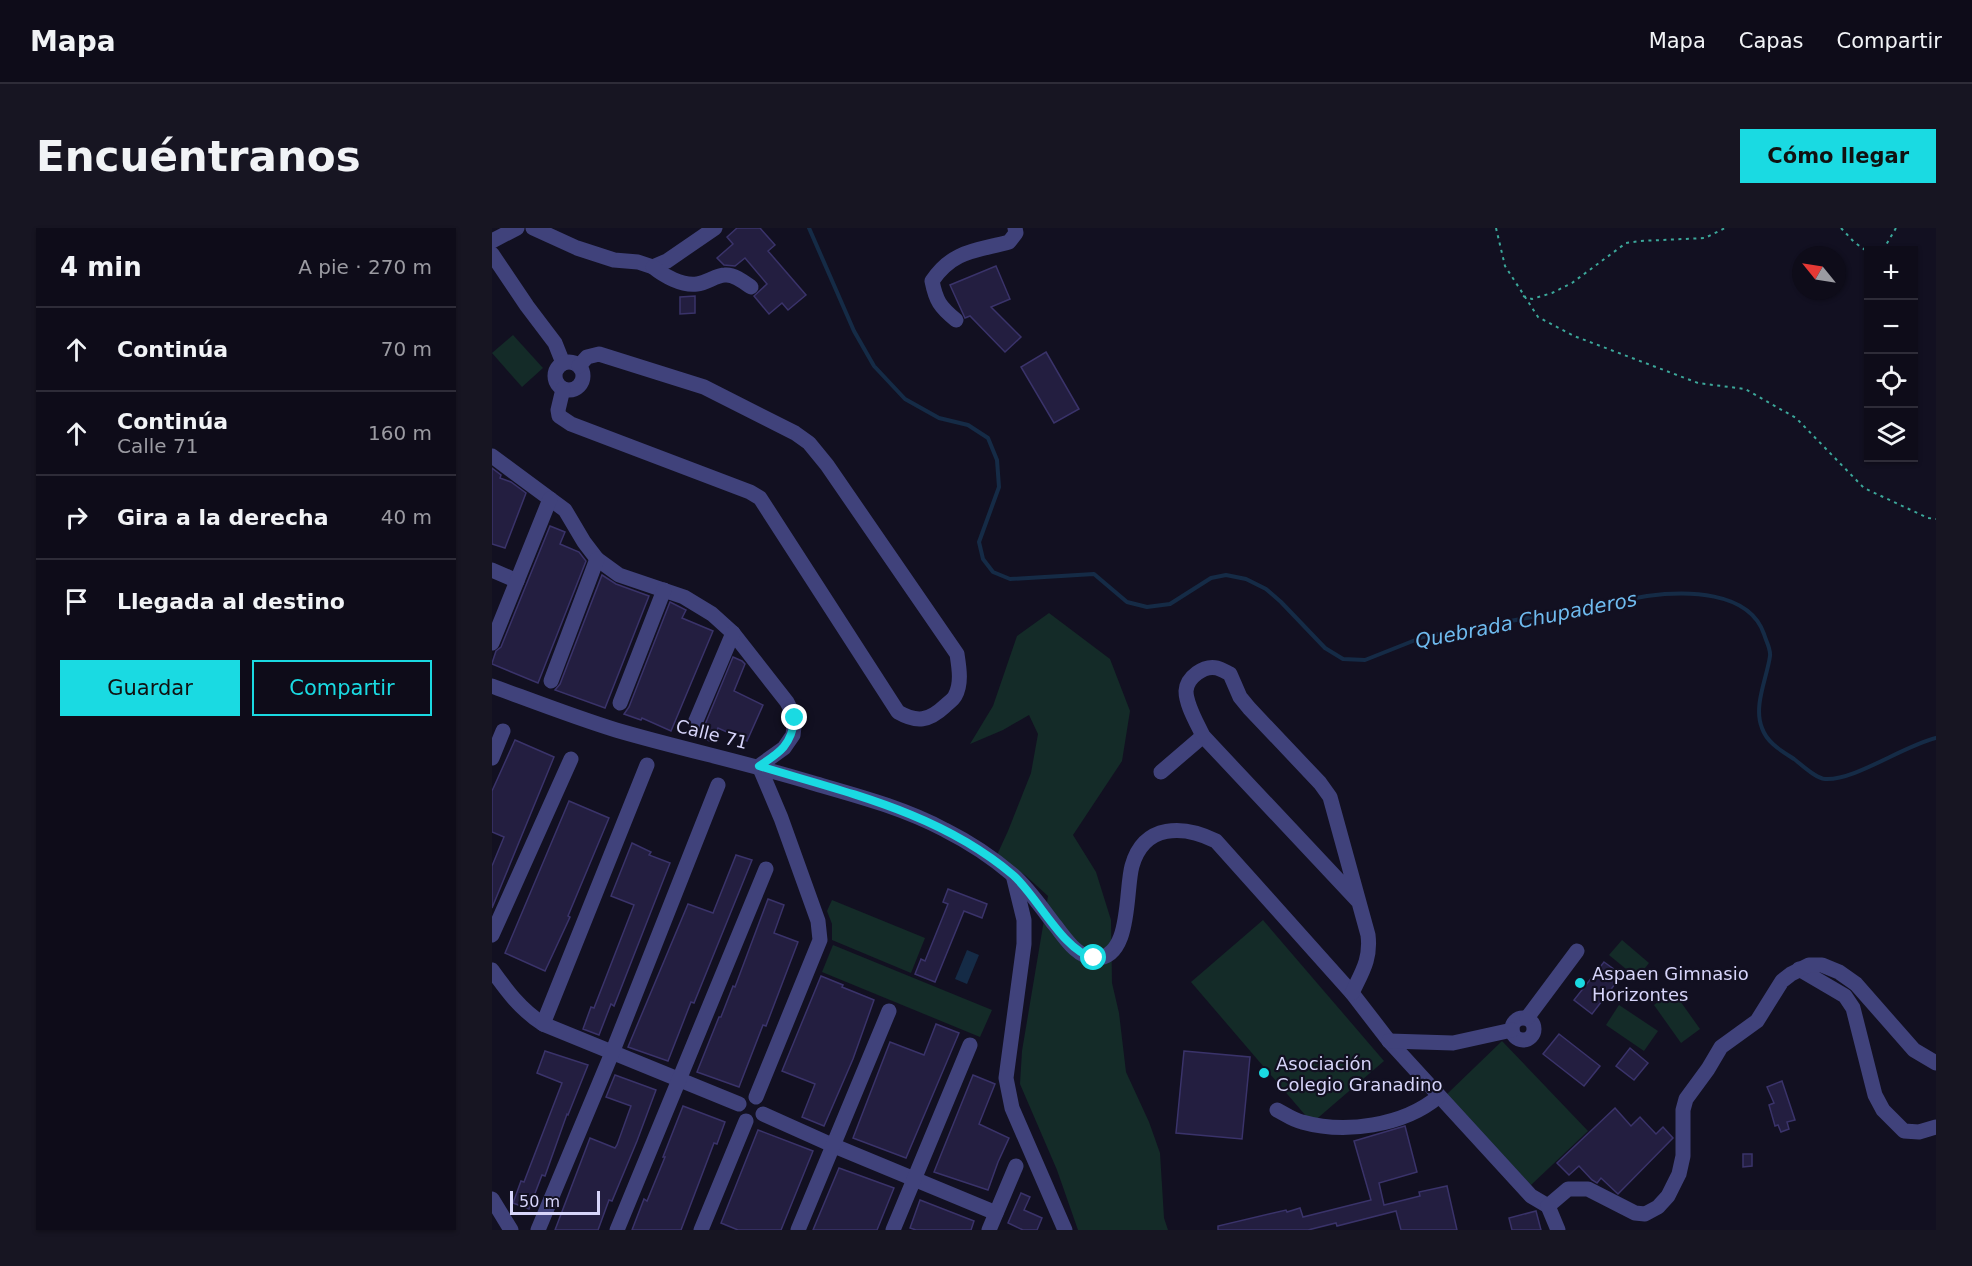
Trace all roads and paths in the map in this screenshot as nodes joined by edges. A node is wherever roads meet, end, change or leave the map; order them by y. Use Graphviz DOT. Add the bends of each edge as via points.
graph roads {
  1 [pos="517,228"];
  2 [pos="533,228"];
  3 [pos="715,228"];
  4 [pos="1015,228"];
  5 [pos="1496,228"];
  6 [pos="1725,228"];
  7 [pos="1841,228"];
  8 [pos="1896,228"];
  9 [pos="492,241"];
  10 [pos="1885,246"];
  11 [pos="1864,249"];
  12 [pos="492,254"];
  13 [pos="653,267"];
  14 [pos="751,287"];
  15 [pos="1523,296"];
  16 [pos="956,320"];
  17 [pos="563,363"];
  18 [pos="579,366"];
  19 [pos="563,389"];
  20 [pos="492,456"];
  21 [pos="550,499"];
  22 [pos="1936,519"];
  23 [pos="597,559"];
  24 [pos="492,570"];
  25 [pos="517,580"];
  26 [pos="664,590"];
  27 [pos="733,633"];
  28 [pos="492,643"];
  29 [pos="552,681"];
  30 [pos="492,686"];
  31 [pos="620,703"];
  32 [pos="695,723"];
  33 [pos="503,731"];
  34 [pos="1203,736"];
  35 [pos="492,758"];
  36 [pos="571,759"];
  37 [pos="647,765"];
  38 [pos="759,766"];
  39 [pos="1161,772"];
  40 [pos="718,785"];
  41 [pos="766,869"];
  42 [pos="1014,876"];
  43 [pos="1358,901"];
  44 [pos="492,935"];
  45 [pos="1577,951"];
  46 [pos="1799,969"];
  47 [pos="492,970"];
  48 [pos="1352,993"];
  49 [pos="889,1011"];
  50 [pos="543,1024"];
  51 [pos="1389,1041"];
  52 [pos="970,1045"];
  53 [pos="612,1053"];
  54 [pos="1936,1063"];
  55 [pos="680,1081"];
  56 [pos="756,1097"];
  57 [pos="1438,1097"];
  58 [pos="739,1104"];
  59 [pos="1277,1110"];
  60 [pos="763,1114"];
  61 [pos="746,1121"];
  62 [pos="1936,1127"];
  63 [pos="832,1145"];
  64 [pos="1016,1166"];
  65 [pos="914,1179"];
  66 [pos="492,1199"];
  67 [pos="1548,1206"];
  68 [pos="996,1214"];
  69 [pos="511,1230"];
  70 [pos="538,1230"];
  71 [pos="617,1230"];
  72 [pos="701,1230"];
  73 [pos="798,1230"];
  74 [pos="893,1230"];
  75 [pos="989,1230"];
  76 [pos="1065,1230"];
  77 [pos="1558,1230"];
  1 -- 9 [label="street"];
  2 -- 13 [label="street" via="577,248"];
  3 -- 13 [label="street"];
  4 -- 16 [label="street" via="1010,242 953,258 932,281 935,298"];
  5 -- 15 [label="path" via="1504,266"];
  6 -- 15 [label="path" via="1705,238 1626,243 1572,283 1532,299"];
  7 -- 11 [label="path"];
  8 -- 10 [label="path"];
  12 -- 17 [label="street" via="550,335"];
  13 -- 14 [label="street" via="684,283 697,284 724,275"];
  15 -- 22 [label="path" via="1538,317 1574,336 1698,383 1745,389 1796,418 1864,488"];
  17 -- 18 [label="street"];
  17 -- 19 [label="street" via="556,369 555,378"];
  18 -- 19 [label="street" via="583,374 580,383 573,389"];
  18 -- 19 [label="street" via="587,357 600,354 704,387 809,442 957,654 959,683 955,697 924,720 898,712 760,498 572,424 559,416"];
  20 -- 21 [label="street"];
  21 -- 23 [label="street" via="565,510"];
  21 -- 25 [label="street"];
  23 -- 26 [label="street" via="619,575"];
  23 -- 29 [label="street"];
  24 -- 25 [label="street"];
  25 -- 28 [label="street"];
  26 -- 27 [label="street" via="712,614"];
  26 -- 31 [label="street"];
  27 -- 32 [label="street"];
  27 -- 38 [label="street" via="795,718 793,735 784,748"];
  30 -- 38 [label="street, Calle 71" via="617,730"];
  33 -- 35 [label="street"];
  34 -- 39 [label="street"];
  34 -- 43 [label="street"];
  34 -- 43 [label="street" via="1186,690 1190,679 1201,669 1216,667 1230,674 1240,697 1330,797"];
  36 -- 44 [label="street"];
  37 -- 50 [label="street"];
  38 -- 42 [label="street, Calle 71" via="921,817"];
  38 -- 56 [label="street" via="818,921 820,940"];
  40 -- 53 [label="street"];
  41 -- 55 [label="street"];
  42 -- 48 [label="street, Calle 71" via="1071,946 1086,956 1106,956 1115,949 1124,931 1132,866 1142,845 1159,833 1198,832 1216,841"];
  42 -- 76 [label="street" via="1024,920 1024,944 1006,1078 1012,1108"];
  43 -- 48 [label="street" via="1370,949"];
  45 -- 51 [label="street" via="1527,1018 1515,1021 1512,1030 1453,1042"];
  46 -- 54 [label="street" via="1822,965 1839,972 1856,984 1914,1050"];
  46 -- 62 [label="street" via="1845,996 1853,1008 1875,1095 1883,1110 1905,1131"];
  46 -- 67 [label="street" via="1782,981 1757,1021 1721,1047 1686,1099 1679,1174 1658,1207 1645,1214 1635,1213 1588,1189 1576,1188 1568,1189"];
  47 -- 50 [label="street" via="525,1012"];
  48 -- 51 [label="street"];
  49 -- 63 [label="street"];
  50 -- 53 [label="street"];
  51 -- 57 [label="street"];
  52 -- 65 [label="street"];
  53 -- 55 [label="street"];
  53 -- 70 [label="street"];
  55 -- 58 [label="street"];
  55 -- 71 [label="street"];
  56 -- 58 [label="street" via="744,1098"];
  56 -- 60 [label="street" via="762,1102"];
  57 -- 59 [label="street" via="1412,1114 1384,1123 1324,1127"];
  57 -- 67 [label="street" via="1531,1196"];
  58 -- 61 [label="street" via="739,1114"];
  60 -- 61 [label="street" via="756,1121"];
  60 -- 63 [label="street"];
  61 -- 72 [label="street"];
  63 -- 65 [label="street"];
  63 -- 73 [label="street"];
  64 -- 68 [label="street"];
  65 -- 68 [label="street"];
  65 -- 74 [label="street"];
  66 -- 69 [label="street"];
  67 -- 77 [label="street"];
  68 -- 75 [label="street"];
}
